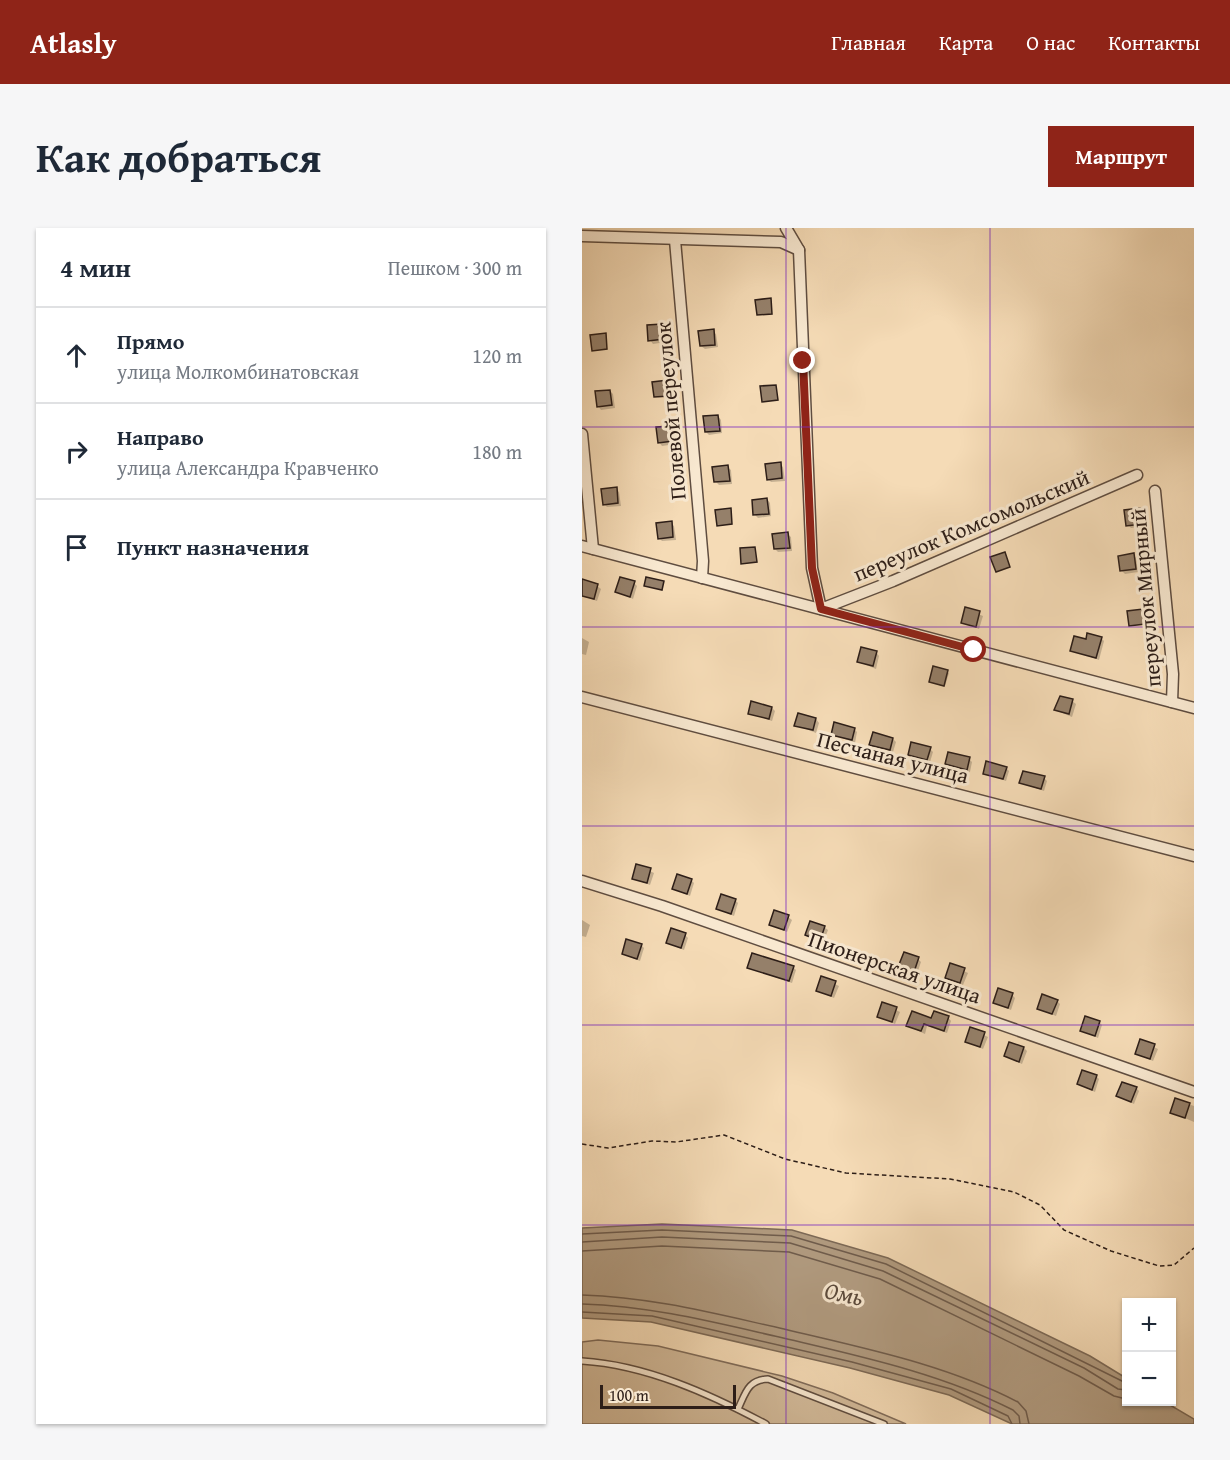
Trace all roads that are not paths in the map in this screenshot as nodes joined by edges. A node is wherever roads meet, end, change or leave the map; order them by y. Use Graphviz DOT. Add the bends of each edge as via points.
graph roads {
  1 [pos="786,228"];
  2 [pos="637,233"];
  3 [pos="582,236"];
  4 [pos="675,240"];
  5 [pos="799,250"];
  6 [pos="582,434"];
  7 [pos="1137,475"];
  8 [pos="1155,491"];
  9 [pos="588,547"];
  10 [pos="702,578"];
  11 [pos="821,609"];
  12 [pos="582,697"];
  13 [pos="1172,702"];
  14 [pos="1194,708"];
  15 [pos="1194,856"];
  16 [pos="582,881"];
  17 [pos="1194,1092"];
  18 [pos="582,1361"];
  19 [pos="738,1409"];
  20 [pos="766,1424"];
  21 [pos="884,1424"];
  1 -- 5 [label="street"];
  2 -- 3 [label="street"];
  2 -- 4 [label="street"];
  4 -- 5 [label="street" via="781,242"];
  4 -- 10 [label="street, Полевой переулок"];
  5 -- 11 [label="street" via="812,568"];
  6 -- 9 [label="street"];
  7 -- 11 [label="street, переулок Комсомольский"];
  8 -- 13 [label="street, переулок Мирный" via="1173,674"];
  9 -- 10 [label="street"];
  10 -- 11 [label="street"];
  11 -- 13 [label="street"];
  12 -- 15 [label="street, Песчаная улица"];
  13 -- 14 [label="street"];
  16 -- 17 [label="street, Пионерская улица"];
  18 -- 19 [label="lane" via="603,1362 678,1383"];
  19 -- 20 [label="lane"];
  19 -- 21 [label="lane" via="750,1383 768,1379"];
}
